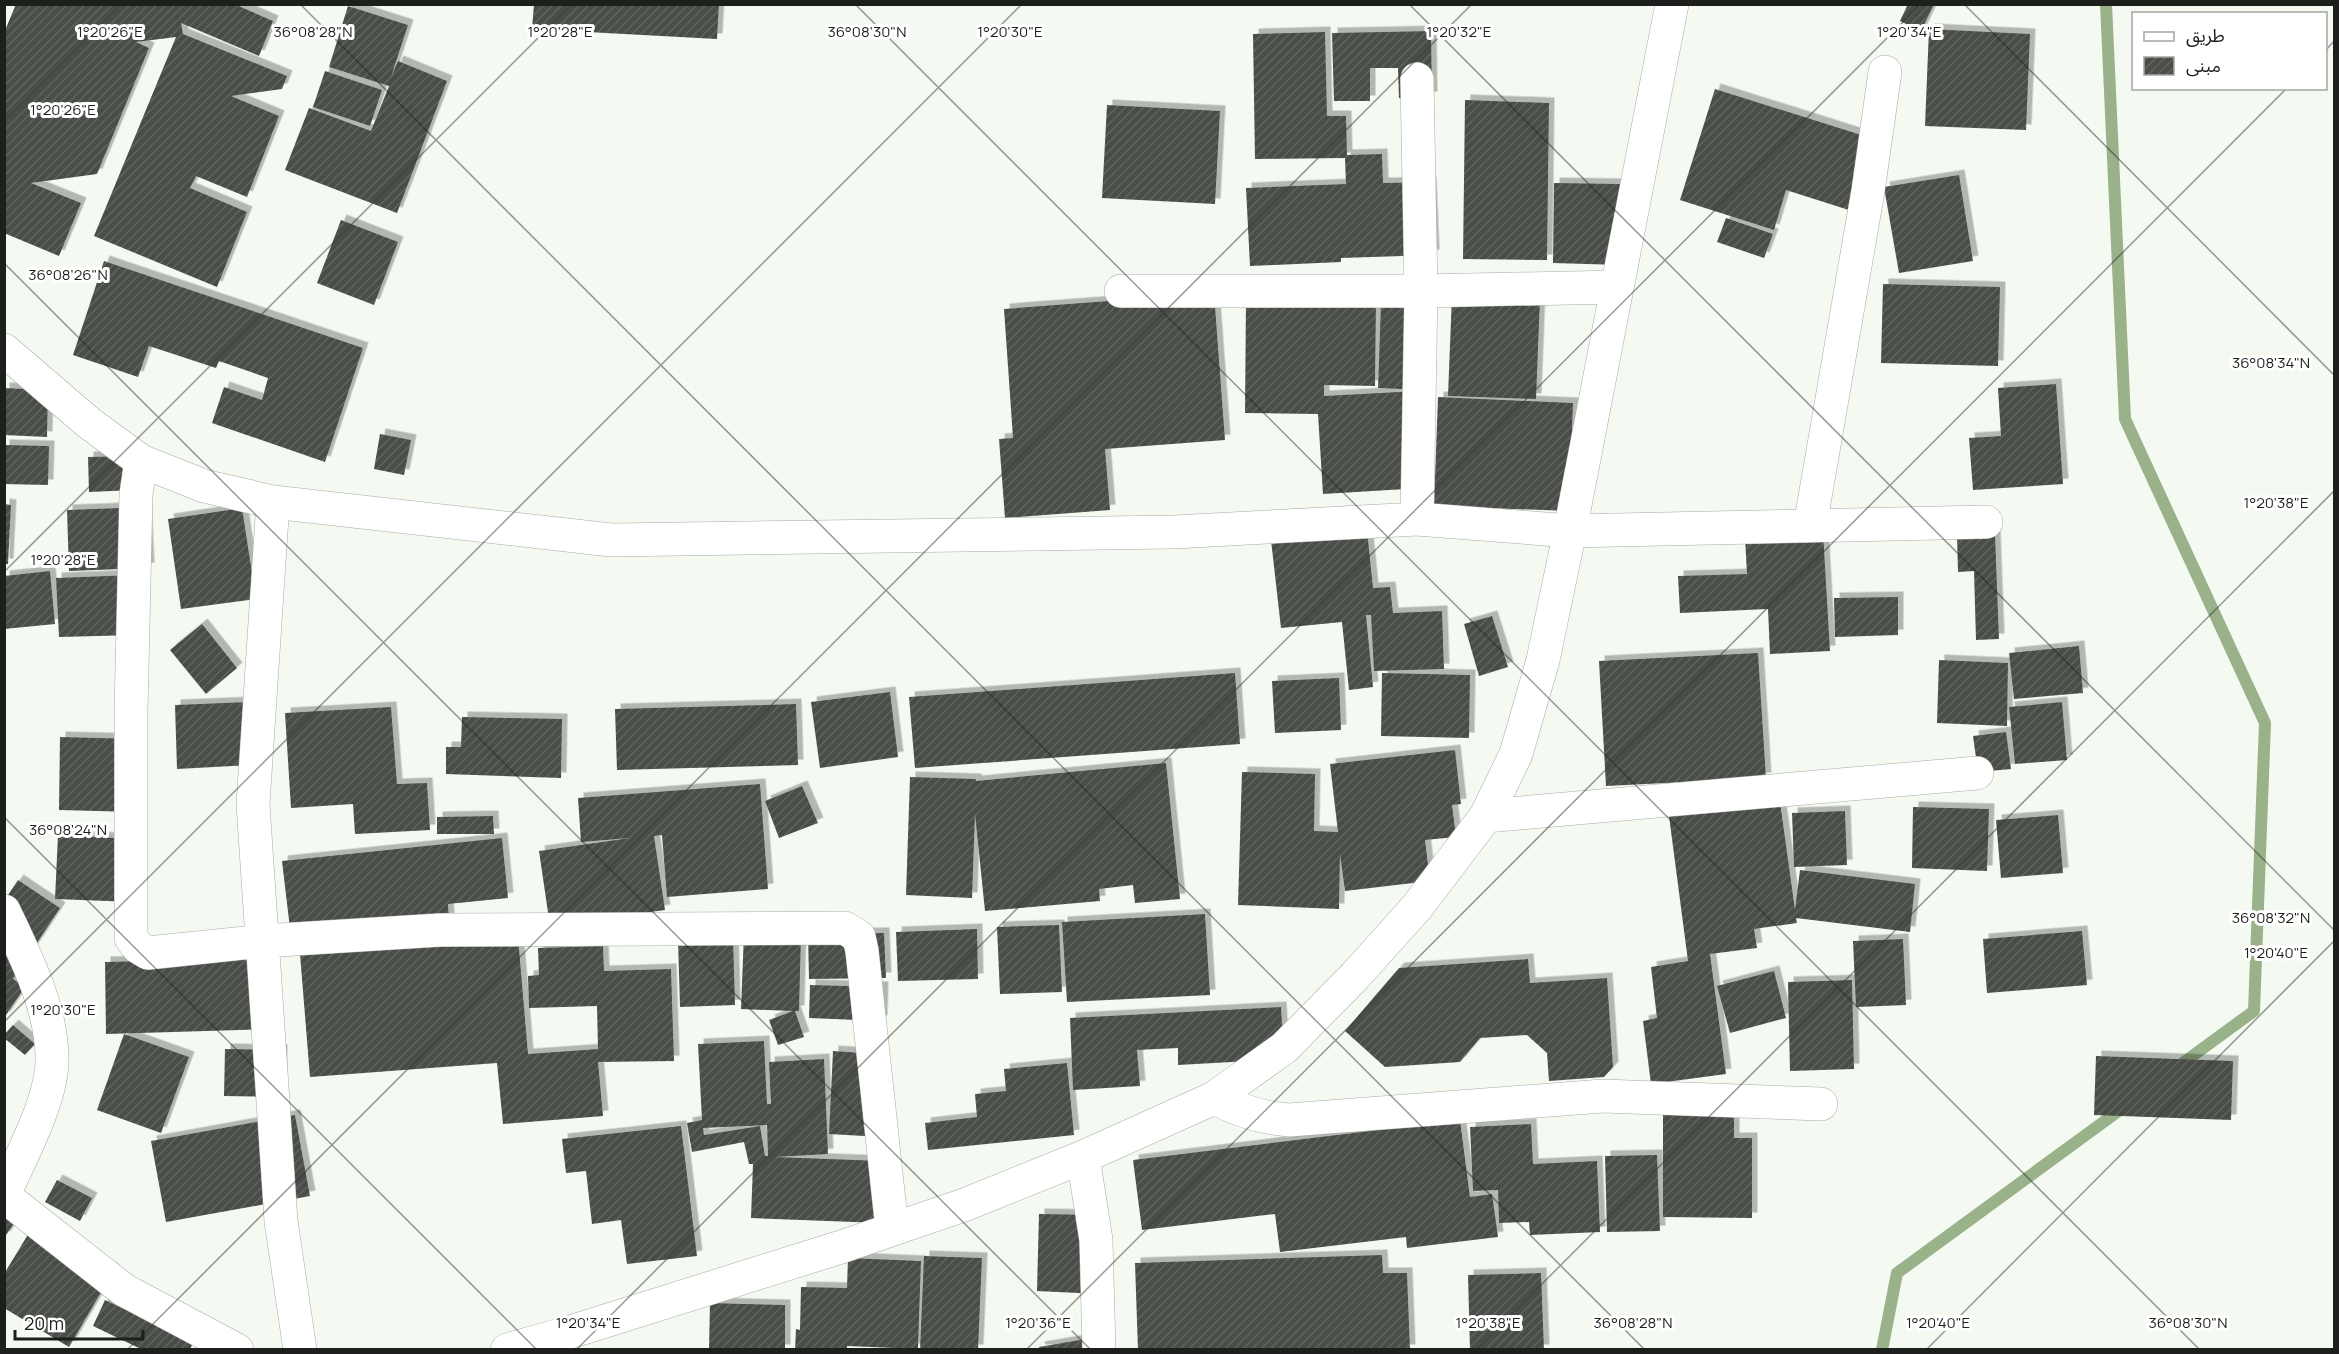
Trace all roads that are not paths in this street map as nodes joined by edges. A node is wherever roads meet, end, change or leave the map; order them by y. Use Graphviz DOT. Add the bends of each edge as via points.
graph roads {
  1 [pos="1672,4"];
  2 [pos="1885,72"];
  3 [pos="1417,79"];
  4 [pos="1617,287"];
  5 [pos="1121,291"];
  6 [pos="1421,291"];
  7 [pos="4,351"];
  8 [pos="141,461"];
  9 [pos="273,502"];
  10 [pos="1417,519"];
  11 [pos="1986,522"];
  12 [pos="1810,526"];
  13 [pos="1570,531"];
  14 [pos="1977,773"];
  15 [pos="1486,816"];
  16 [pos="4,911"];
  17 [pos="263,941"];
  18 [pos="1214,1098"];
  19 [pos="1821,1104"];
  20 [pos="1083,1157"];
  21 [pos="4,1195"];
  22 [pos="892,1229"];
  23 [pos="237,1350"];
  24 [pos="300,1350"];
  25 [pos="507,1350"];
  26 [pos="1099,1350"];
  1 -- 4 [label="street"];
  2 -- 12 [label="street"];
  3 -- 6 [label="street"];
  4 -- 6 [label="street"];
  4 -- 13 [label="street"];
  5 -- 6 [label="street"];
  6 -- 10 [label="street"];
  7 -- 8 [label="street"];
  8 -- 9 [label="street" via="204,486"];
  8 -- 17 [label="street" via="136,494 131,938 148,953"];
  9 -- 10 [label="street" via="611,540 1174,532"];
  9 -- 17 [label="street" via="253,804"];
  10 -- 13 [label="street"];
  11 -- 12 [label="street"];
  12 -- 13 [label="street"];
  13 -- 15 [label="street" via="1543,660 1516,754"];
  14 -- 15 [label="street"];
  15 -- 18 [label="street" via="1417,907 1355,975 1284,1048"];
  16 -- 21 [label="street" via="25,953 47,1017 52,1063 45,1100"];
  17 -- 22 [label="street" via="441,930 845,928 859,937 862,951"];
  17 -- 24 [label="street" via="281,1221"];
  18 -- 19 [label="street" via="1263,1118 1289,1120 1603,1096"];
  18 -- 20 [label="street"];
  20 -- 22 [label="street"];
  20 -- 26 [label="street" via="1096,1240"];
  21 -- 23 [label="street" via="124,1290"];
  22 -- 25 [label="street"];
}
